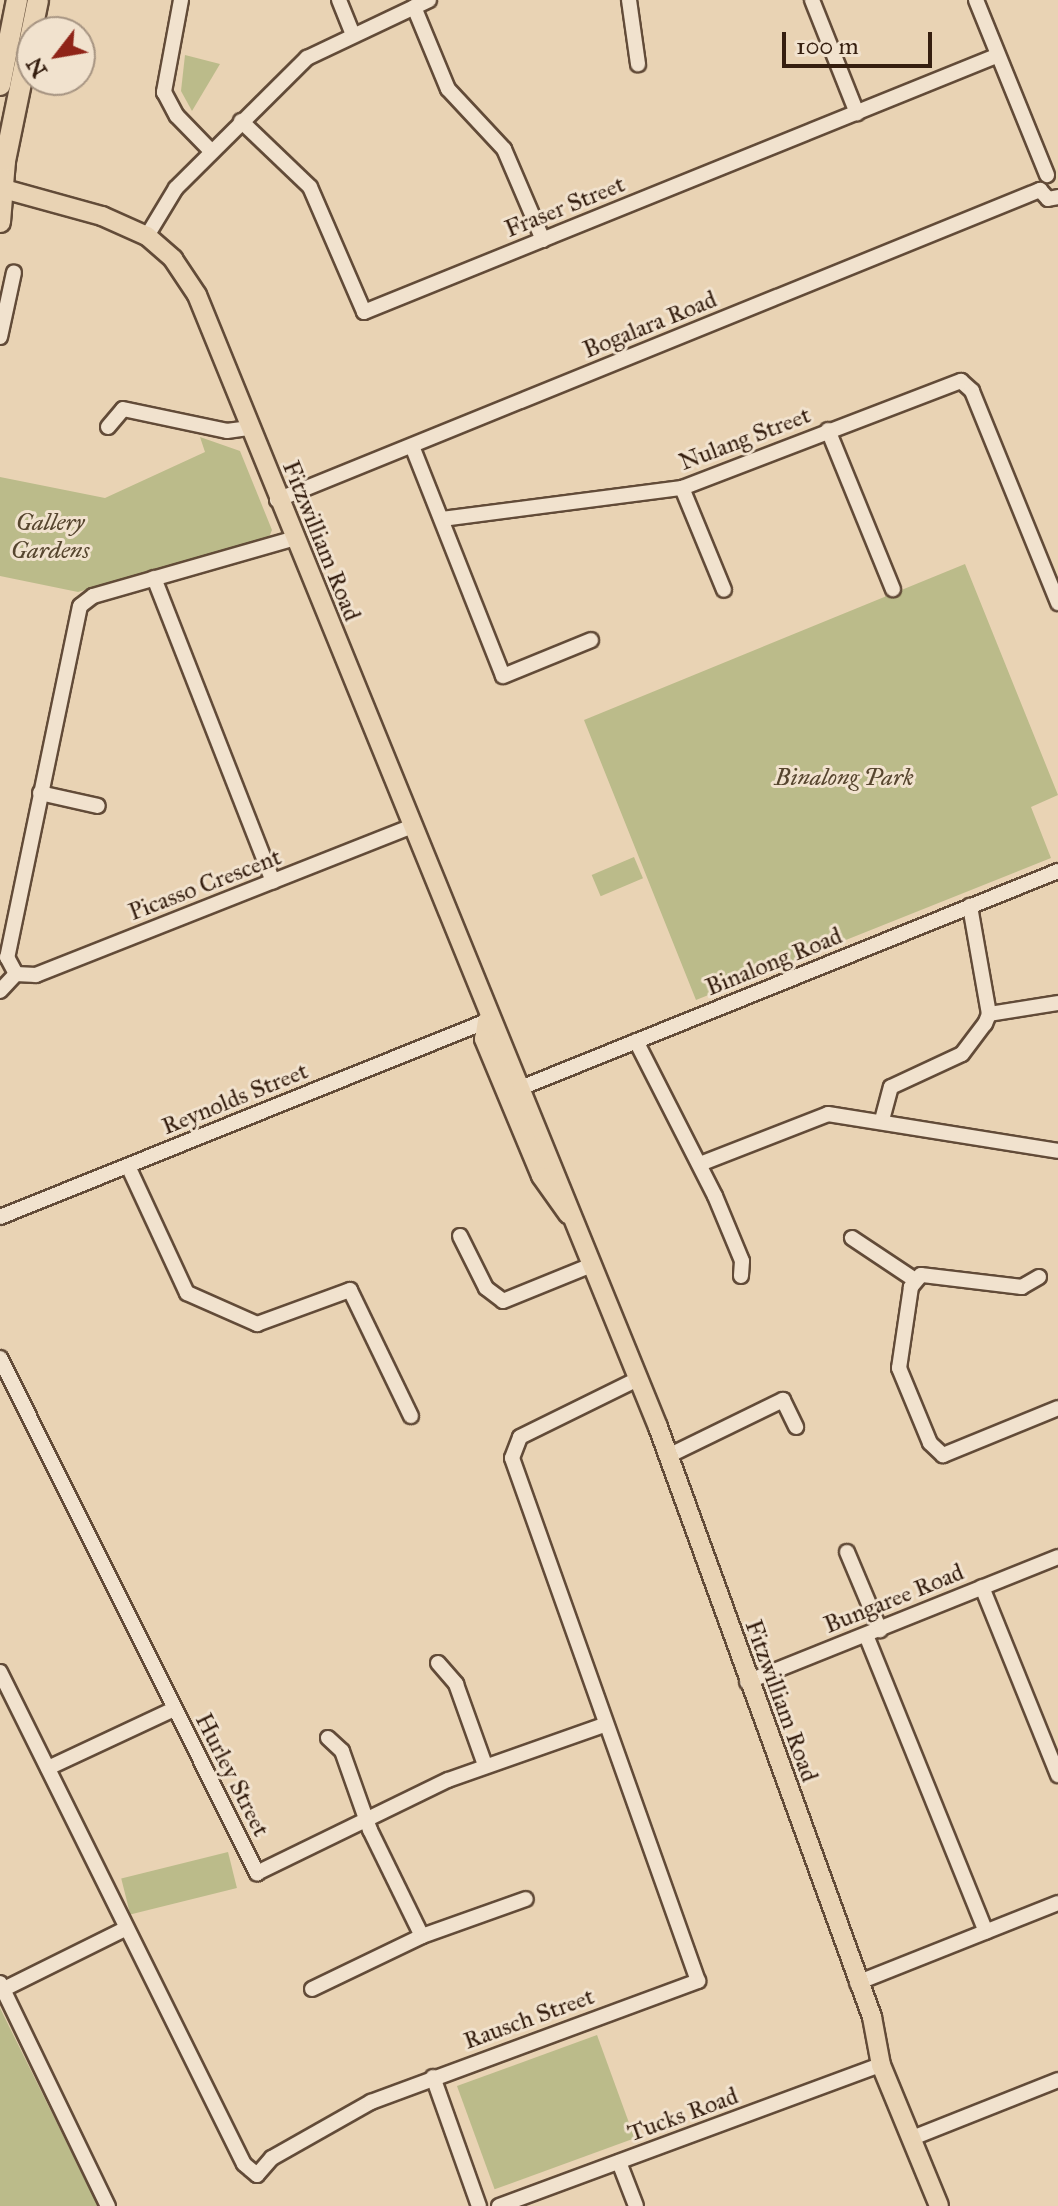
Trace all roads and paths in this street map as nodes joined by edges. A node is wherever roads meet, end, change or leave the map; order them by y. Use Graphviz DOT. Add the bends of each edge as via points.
graph roads {
  1 [pos="17,0"];
  2 [pos="38,0"];
  3 [pos="181,0"];
  4 [pos="339,0"];
  5 [pos="429,0"];
  6 [pos="629,0"];
  7 [pos="812,0"];
  8 [pos="976,0"];
  9 [pos="414,7"];
  10 [pos="353,34"];
  11 [pos="996,56"];
  12 [pos="638,64"];
  13 [pos="0,85"];
  14 [pos="857,113"];
  15 [pos="241,121"];
  16 [pos="212,152"];
  17 [pos="1052,176"];
  18 [pos="2,189"];
  19 [pos="1040,190"];
  20 [pos="1058,198"];
  21 [pos="0,222"];
  22 [pos="147,236"];
  23 [pos="543,240"];
  24 [pos="14,272"];
  25 [pos="0,337"];
  26 [pos="108,427"];
  27 [pos="248,428"];
  28 [pos="828,430"];
  29 [pos="412,446"];
  30 [pos="682,488"];
  31 [pos="277,500"];
  32 [pos="442,519"];
  33 [pos="292,539"];
  34 [pos="154,578"];
  35 [pos="893,589"];
  36 [pos="724,590"];
  37 [pos="1058,603"];
  38 [pos="591,640"];
  39 [pos="40,793"];
  40 [pos="98,806"];
  41 [pos="408,828"];
  42 [pos="1058,871"];
  43 [pos="273,882"];
  44 [pos="970,906"];
  45 [pos="16,974"];
  46 [pos="0,991"];
  47 [pos="1058,1003"];
  48 [pos="989,1014"];
  49 [pos="487,1021"];
  50 [pos="636,1041"];
  51 [pos="514,1091"];
  52 [pos="882,1120"];
  53 [pos="1058,1151"];
  54 [pos="700,1164"];
  55 [pos="128,1166"];
  56 [pos="0,1217"];
  57 [pos="460,1236"];
  58 [pos="852,1238"];
  59 [pos="589,1266"];
  60 [pos="741,1276"];
  61 [pos="1039,1277"];
  62 [pos="915,1280"];
  63 [pos="0,1358"];
  64 [pos="636,1380"];
  65 [pos="1058,1408"];
  66 [pos="411,1416"];
  67 [pos="796,1427"];
  68 [pos="668,1456"];
  69 [pos="847,1552"];
  70 [pos="1058,1557"];
  71 [pos="982,1587"];
  72 [pos="873,1632"];
  73 [pos="438,1663"];
  74 [pos="0,1672"];
  75 [pos="747,1682"];
  76 [pos="174,1709"];
  77 [pos="604,1725"];
  78 [pos="328,1738"];
  79 [pos="485,1765"];
  80 [pos="48,1768"];
  81 [pos="1058,1775"];
  82 [pos="367,1817"];
  83 [pos="526,1899"];
  84 [pos="1058,1903"];
  85 [pos="125,1929"];
  86 [pos="986,1932"];
  87 [pos="422,1936"];
  88 [pos="857,1983"];
  89 [pos="2,1986"];
  90 [pos="312,1989"];
  91 [pos="881,2065"];
  92 [pos="433,2077"];
  93 [pos="1058,2080"];
  94 [pos="915,2137"];
  95 [pos="619,2162"];
  96 [pos="108,2206"];
  97 [pos="479,2206"];
  98 [pos="499,2206"];
  99 [pos="636,2206"];
  100 [pos="939,2206"];
  1 -- 13 [label="highway"];
  2 -- 18 [label="highway"];
  3 -- 16 [label="street" via="164,92 177,116"];
  4 -- 10 [label="street"];
  5 -- 9 [label="street"];
  6 -- 12 [label="street"];
  7 -- 14 [label="street"];
  8 -- 11 [label="street"];
  9 -- 10 [label="street"];
  9 -- 23 [label="street" via="448,89 504,149"];
  10 -- 15 [label="street" via="307,58"];
  11 -- 14 [label="street, Fraser Street"];
  11 -- 17 [label="street"];
  14 -- 23 [label="street, Fraser Street"];
  15 -- 16 [label="street"];
  15 -- 23 [label="street, Fraser Street" via="310,187 364,312"];
  16 -- 22 [label="street" via="167,199"];
  17 -- 19 [label="street"];
  18 -- 21 [label="highway"];
  18 -- 22 [label="main road, Fitzwilliam Road" via="102,216"];
  19 -- 20 [label="street" via="1048,199"];
  19 -- 29 [label="street, Bogalara Road"];
  22 -- 27 [label="main road, Fitzwilliam Road" via="192,284"];
  24 -- 25 [label="street"];
  26 -- 27 [label="street" via="123,409 227,431"];
  27 -- 31 [label="main road, Fitzwilliam Road"];
  28 -- 30 [label="street, Nulang Street"];
  28 -- 35 [label="street"];
  28 -- 37 [label="street, Nulang Street" via="961,381 972,391"];
  29 -- 31 [label="street, Bogalara Road"];
  29 -- 32 [label="street"];
  30 -- 32 [label="street, Nulang Street"];
  30 -- 36 [label="street"];
  31 -- 33 [label="main road, Fitzwilliam Road"];
  32 -- 38 [label="street" via="503,676"];
  33 -- 34 [label="street"];
  33 -- 41 [label="main road, Fitzwilliam Road"];
  34 -- 39 [label="street" via="80,606"];
  34 -- 43 [label="street"];
  39 -- 40 [label="street"];
  39 -- 45 [label="street" via="7,957"];
  41 -- 43 [label="street, Picasso Crescent"];
  41 -- 49 [label="main road, Fitzwilliam Road"];
  42 -- 44 [label="street, Binalong Road"];
  43 -- 45 [label="street, Picasso Crescent" via="36,975"];
  44 -- 48 [label="street"];
  44 -- 50 [label="street, Binalong Road"];
  45 -- 46 [label="street"];
  47 -- 48 [label="street"];
  48 -- 52 [label="street" via="970,1049 891,1087"];
  49 -- 51 [label="main road, Fitzwilliam Road" via="484,1039"];
  49 -- 55 [label="street, Reynolds Street"];
  50 -- 51 [label="street, Binalong Road"];
  50 -- 54 [label="street"];
  51 -- 59 [label="main road, Fitzwilliam Road" via="541,1176 568,1214"];
  52 -- 53 [label="street"];
  52 -- 54 [label="street" via="846,1113 813,1117"];
  54 -- 60 [label="street" via="742,1261"];
  55 -- 56 [label="street, Reynolds Street"];
  55 -- 66 [label="street" via="187,1293 257,1324 350,1290"];
  57 -- 59 [label="street" via="486,1288 503,1301"];
  58 -- 62 [label="street"];
  59 -- 64 [label="main road, Fitzwilliam Road"];
  61 -- 62 [label="street" via="1022,1287 932,1272"];
  62 -- 65 [label="street" via="899,1368 930,1443 943,1455"];
  63 -- 76 [label="street, Hurley Street"];
  64 -- 68 [label="main road, Fitzwilliam Road"];
  64 -- 77 [label="street, Rausch Street" via="520,1437 511,1450"];
  67 -- 68 [label="street" via="783,1400"];
  68 -- 75 [label="main road, Fitzwilliam Road"];
  69 -- 72 [label="street"];
  70 -- 71 [label="street, Bungaree Road"];
  71 -- 72 [label="street, Bungaree Road"];
  71 -- 81 [label="street"];
  72 -- 75 [label="street, Bungaree Road"];
  72 -- 86 [label="street"];
  73 -- 79 [label="street" via="456,1684"];
  74 -- 80 [label="street, Rausch Street"];
  75 -- 88 [label="main road, Fitzwilliam Road"];
  76 -- 80 [label="street"];
  76 -- 82 [label="street, Hurley Street" via="257,1873"];
  77 -- 79 [label="street, Hurley Street"];
  77 -- 92 [label="street, Rausch Street" via="698,1981"];
  78 -- 82 [label="street" via="342,1751"];
  79 -- 82 [label="street, Hurley Street"];
  80 -- 85 [label="street, Rausch Street"];
  82 -- 87 [label="street"];
  83 -- 87 [label="street"];
  84 -- 86 [label="street"];
  85 -- 89 [label="street"];
  85 -- 92 [label="street, Rausch Street" via="244,2164 257,2175 272,2158 356,2109"];
  86 -- 88 [label="street"];
  87 -- 90 [label="street"];
  88 -- 91 [label="main road, Fitzwilliam Road"];
  89 -- 96 [label="street"];
  91 -- 94 [label="main road, Fitzwilliam Road"];
  91 -- 95 [label="street, Tucks Road"];
  92 -- 97 [label="street"];
  93 -- 94 [label="street"];
  94 -- 100 [label="main road, Fitzwilliam Road"];
  95 -- 98 [label="street, Tucks Road"];
  95 -- 99 [label="street"];
}
